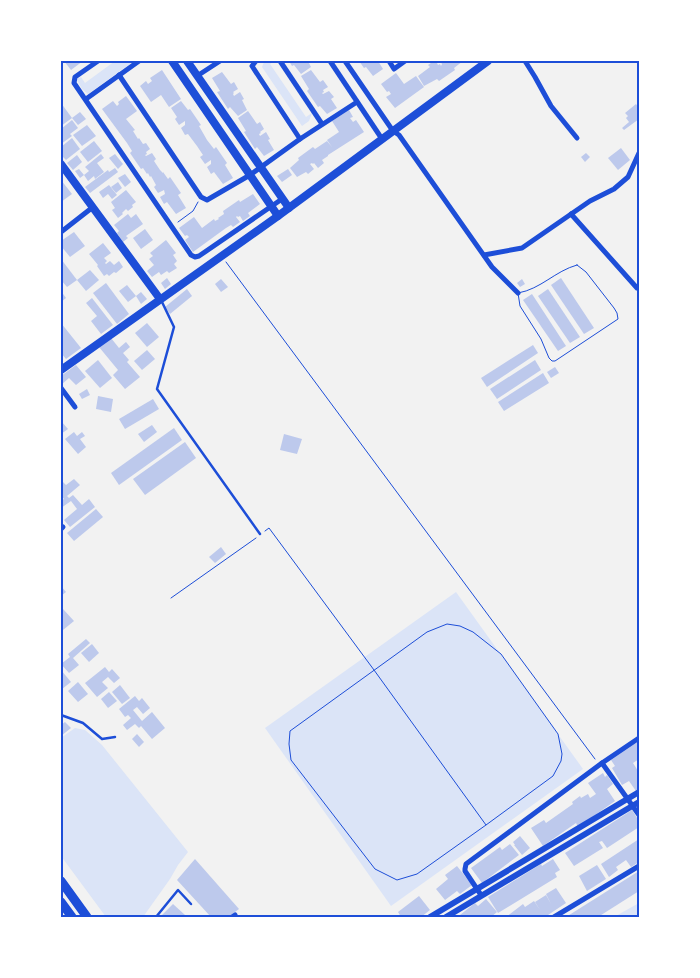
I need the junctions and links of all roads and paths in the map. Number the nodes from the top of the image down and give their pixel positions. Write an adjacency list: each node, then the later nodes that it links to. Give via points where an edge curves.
1 (98, 61): 16 (street, via 74,79)
2 (140, 61): 14 (street)
3 (172, 61): 26 (main road)
4 (187, 61): 15 (main road)
5 (220, 61): 15 (street)
6 (256, 61): 21 (street, via 252,66)
7 (280, 61): 18 (street)
8 (330, 61): 17 (street)
9 (345, 61): 19 (street)
10 (389, 61): 11 (street, via 394,69)
11 (405, 61)
12 (488, 61): 19 (main road)
13 (524, 61): 20 (street, via 550,106)
14 (119, 75): 16 (street); 27 (street)
15 (197, 76): 25 (main road)
16 (86, 99): 34 (street)
17 (357, 102): 18 (street); 22 (street)
18 (322, 124): 21 (street)
19 (393, 131): 22 (main road); 36 (street, via 399,134)
20 (577, 138)
21 (300, 139): 25 (street)
22 (382, 139): 31 (main road)
23 (639, 153): 32 (street, via 628,177)
24 (61, 164): 30 (main road)
25 (260, 168): 26 (street); 28 (main road)
26 (250, 175): 27 (street, via 210,199); 29 (main road)
27 (201, 197): 34 (path, via 193,211)
28 (282, 199): 29 (street); 31 (main road)
29 (271, 206): 33 (main road); 34 (street, via 197,257 190,254)
30 (93, 207): 35 (street); 40 (main road)
31 (288, 208): 33 (main road)
32 (571, 214): 36 (street, via 522,248); 38 (street)
33 (278, 216): 37 (main road)
34 (173, 227)
35 (61, 232)
36 (484, 255): 39 (street)
37 (221, 256): 40 (main road); 50 (path, via 594,758)
38 (638, 290)
39 (518, 293): 39 (path, via 532,290 577,265 614,308 618,319 552,361 520,306)
40 (160, 299): 41 (main road); 44 (lane, via 174,327 156,389)
41 (61, 370)
42 (61, 388): 43 (street)
43 (75, 407)
44 (260, 534): 45 (path); 46 (path, via 269,528)
45 (171, 598)
46 (374, 670): 55 (path); 55 (path, via 426,632 448,624 473,632 501,654 558,734 562,754 552,776); 55 (path, via 290,731 291,760 376,869 397,880 417,874)
47 (61, 715): 48 (lane, via 83,723 102,739)
48 (115, 737)
49 (639, 738): 50 (street)
50 (602, 763): 52 (street); 58 (street, via 468,862 465,871)
51 (639, 792): 52 (street)
52 (628, 798): 53 (street); 58 (street)
53 (636, 804): 54 (street); 59 (street)
54 (639, 815)
55 (486, 826)
56 (639, 866): 67 (street)
57 (61, 881): 64 (main road)
58 (477, 888): 59 (street); 66 (street)
59 (481, 895): 62 (street)
60 (61, 902): 63 (main road)
61 (191, 904): 65 (lane, via 178,890)
62 (448, 916)
63 (72, 917)
64 (88, 917)
65 (156, 917)
66 (430, 917)
67 (554, 917)

